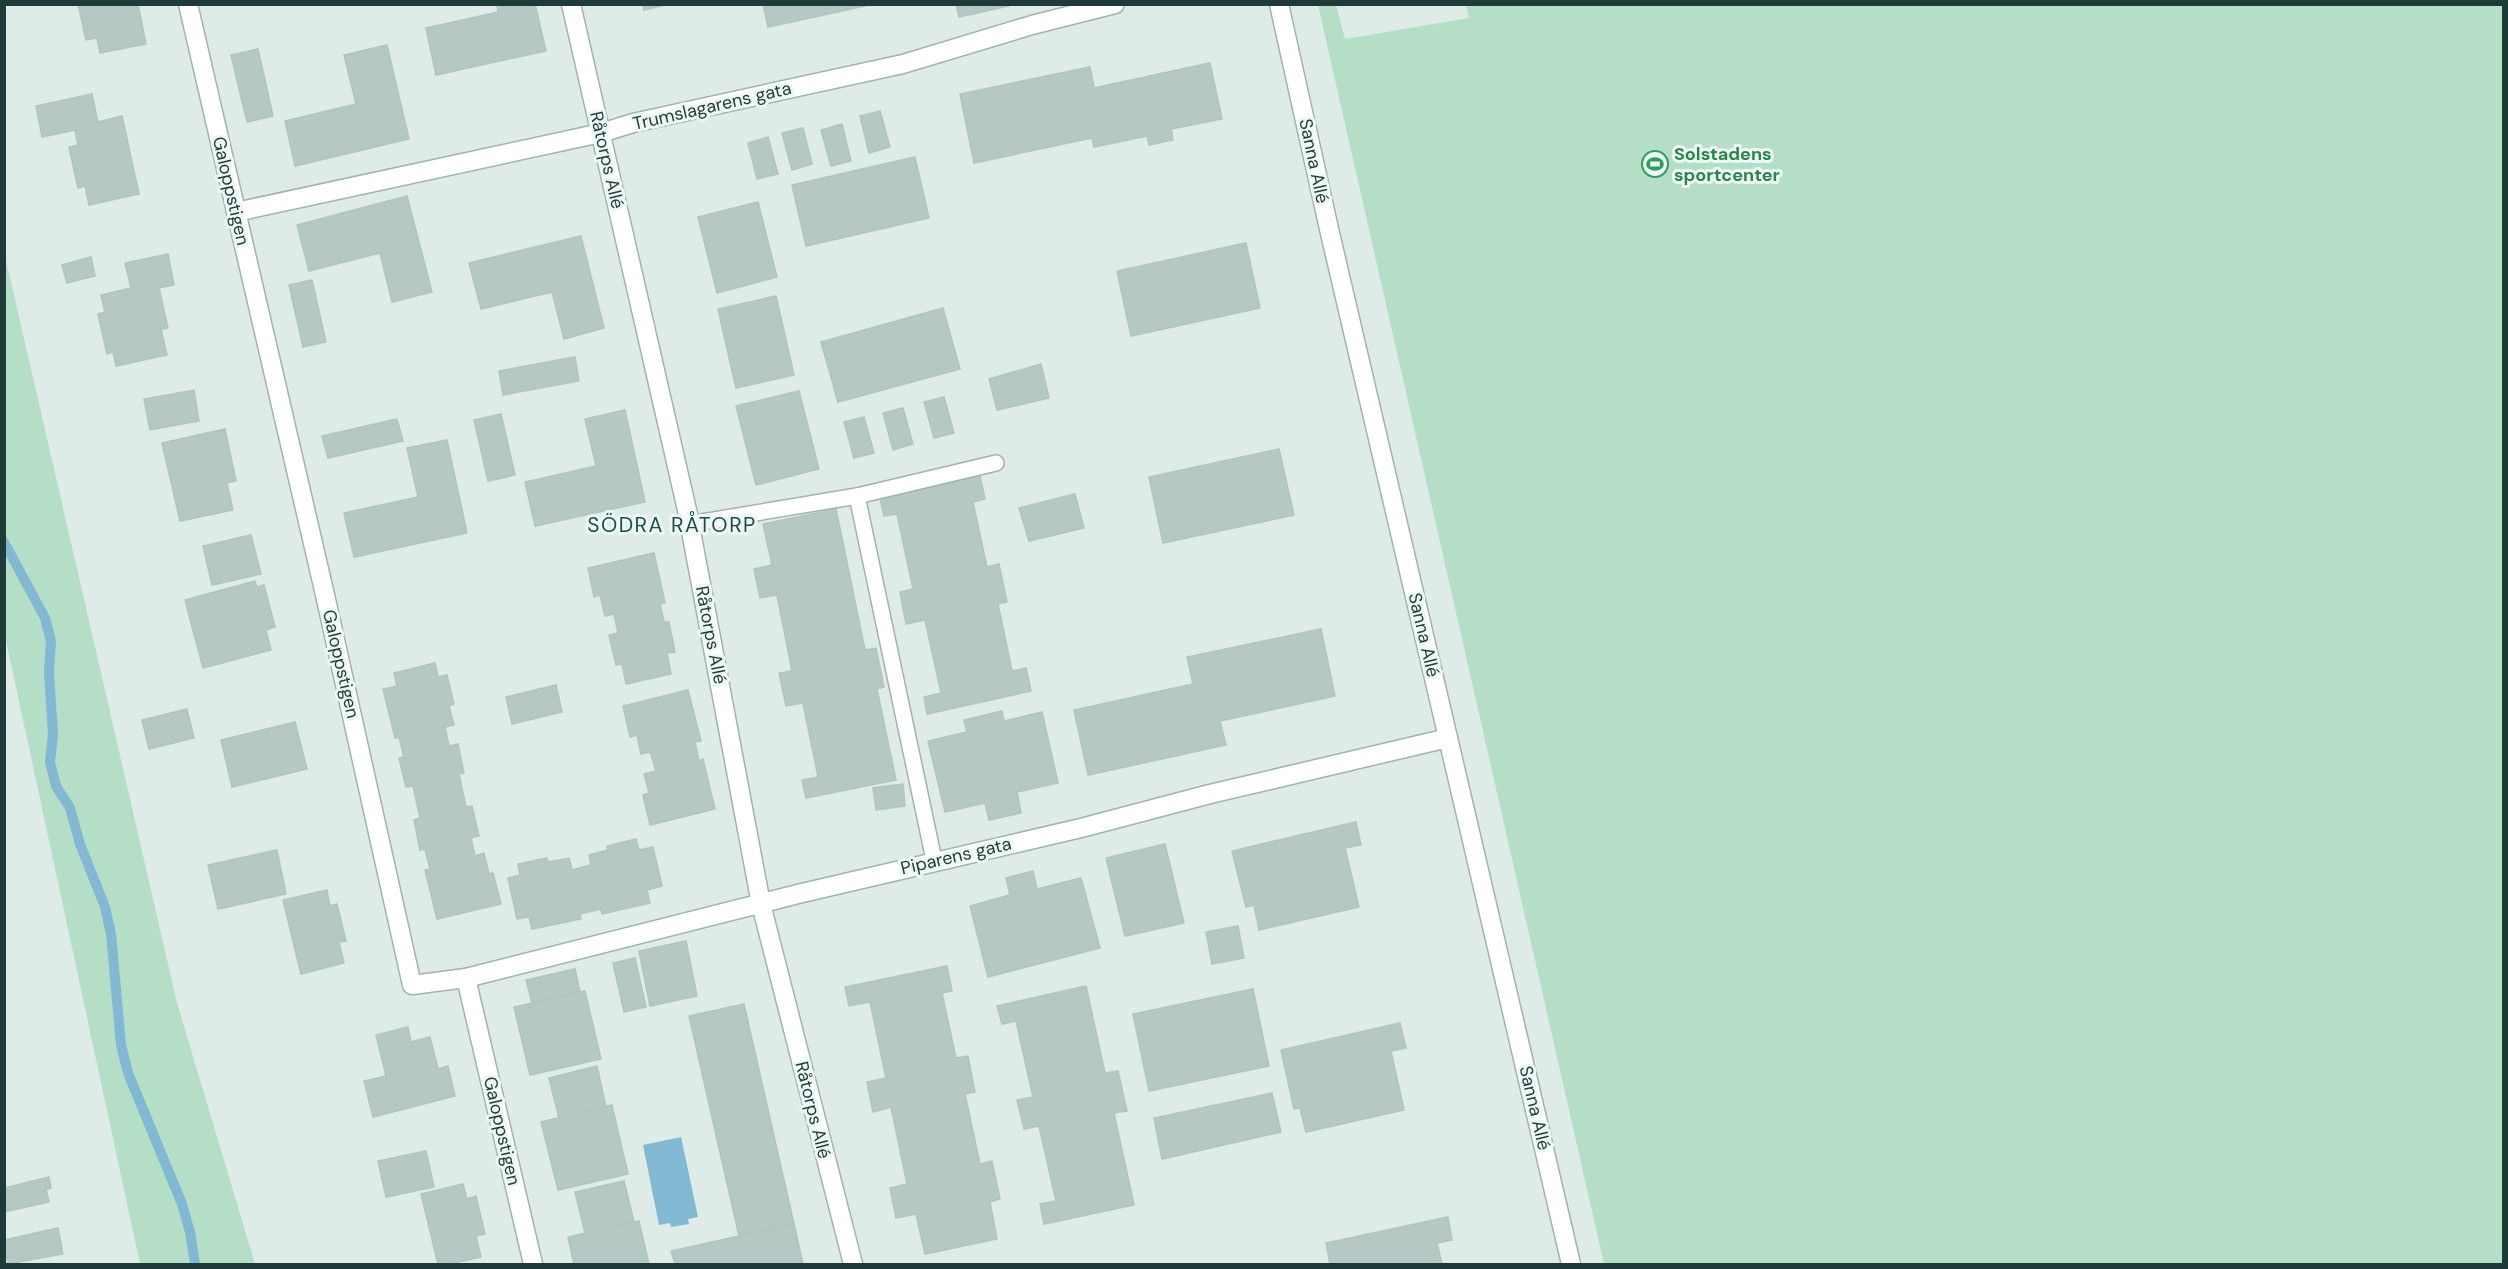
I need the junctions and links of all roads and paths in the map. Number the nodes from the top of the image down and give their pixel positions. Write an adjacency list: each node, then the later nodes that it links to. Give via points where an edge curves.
1 (188, 4): 6 (street, Galoppstigen)
2 (571, 4): 5 (street, Råtorps Allé)
3 (1115, 4): 5 (street, Trumslagarens gata, via 903,64)
4 (1279, 4): 10 (street, Sanna Allé)
5 (601, 133): 6 (street, Trumslagarens gata); 9 (street, Råtorps Allé)
6 (236, 212): 13 (street, Galoppstigen, via 412,985)
7 (996, 462): 8 (lane)
8 (856, 496): 9 (lane); 11 (lane)
9 (690, 524): 12 (street, Råtorps Allé)
10 (1448, 738): 11 (street, Piparens gata); 16 (street, Sanna Allé)
11 (934, 860): 12 (street, Piparens gata)
12 (761, 904): 13 (street, Piparens gata); 15 (street, Råtorps Allé)
13 (466, 978): 14 (street, Galoppstigen)
14 (533, 1264)
15 (853, 1264)
16 (1571, 1264)

